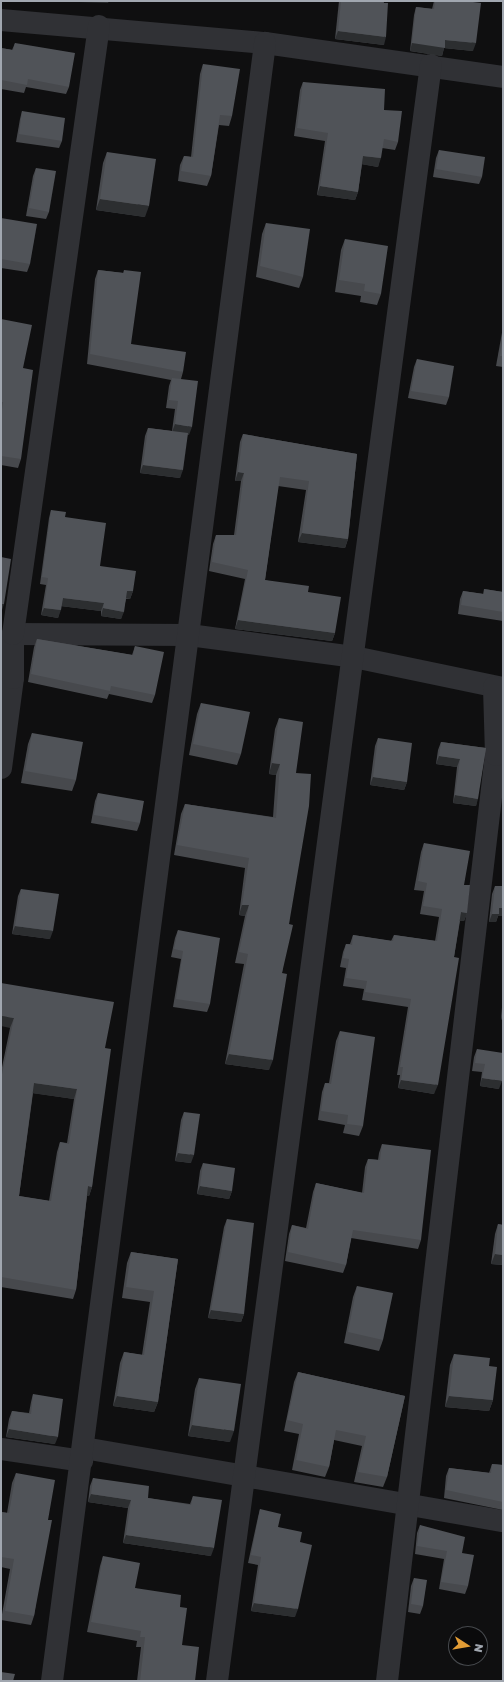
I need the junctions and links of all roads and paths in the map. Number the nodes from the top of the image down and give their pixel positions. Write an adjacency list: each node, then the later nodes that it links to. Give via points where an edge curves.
1 (1, 20): 2 (street)
2 (99, 26): 3 (street); 6 (street)
3 (265, 43): 4 (street, via 399,64); 7 (street)
4 (431, 65): 5 (street); 8 (street)
5 (503, 77)
6 (12, 634): 7 (street); 9 (street)
7 (189, 635): 8 (street); 13 (street)
8 (354, 658): 10 (street); 14 (street)
9 (7, 677): 11 (street)
10 (499, 688): 15 (street, via 496,755)
11 (1, 768)
12 (1, 1449): 13 (street)
13 (83, 1454): 14 (street); 17 (street)
14 (244, 1478): 15 (street); 18 (street)
15 (409, 1507): 16 (street); 19 (street)
16 (503, 1521)
17 (52, 1681)
18 (217, 1681)
19 (387, 1681)

